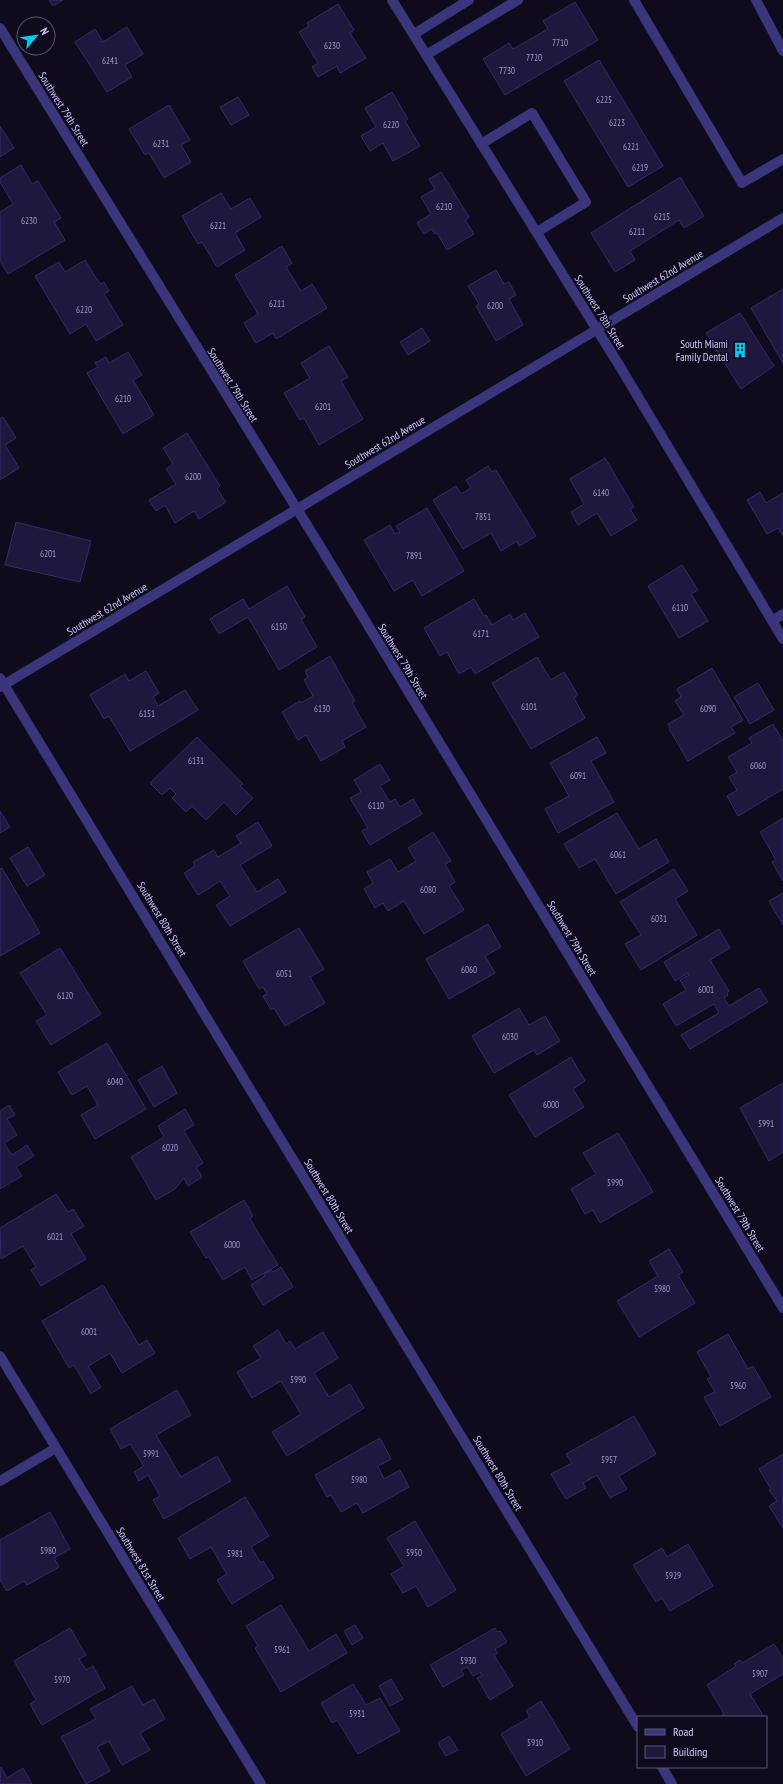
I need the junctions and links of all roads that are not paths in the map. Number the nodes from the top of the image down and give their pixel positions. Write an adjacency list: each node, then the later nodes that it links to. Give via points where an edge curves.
1 (392, 0): 7 (street, Southwest 78th Street)
2 (469, 0): 7 (street)
3 (518, 0): 9 (street)
4 (634, 0): 11 (street, via 742,183)
5 (756, 0): 8 (street)
6 (0, 28): 15 (street, Southwest 79th Street)
7 (414, 34): 9 (street, Southwest 78th Street)
8 (783, 51)
9 (426, 55): 10 (street, Southwest 78th Street)
10 (481, 144): 13 (street, Southwest 78th Street); 13 (street, via 532,113 586,202)
11 (783, 159)
12 (783, 218): 14 (street, Southwest 62nd Avenue)
13 (537, 232): 14 (street, Southwest 78th Street)
14 (597, 330): 15 (street, Southwest 62nd Avenue); 17 (street, Southwest 78th Street)
15 (296, 510): 19 (street, Southwest 62nd Avenue); 20 (street, Southwest 79th Street)
16 (783, 614): 17 (street)
17 (772, 621): 18 (street, Southwest 78th Street)
18 (783, 639)
19 (1, 683): 24 (street, Southwest 80th Street)
20 (783, 1308)
21 (0, 1356): 22 (street, Southwest 81st Street)
22 (56, 1448): 23 (street); 26 (street, Southwest 81st Street)
23 (0, 1482)
24 (637, 1725)
25 (663, 1768): 27 (street)
26 (261, 1784)
27 (672, 1784)

